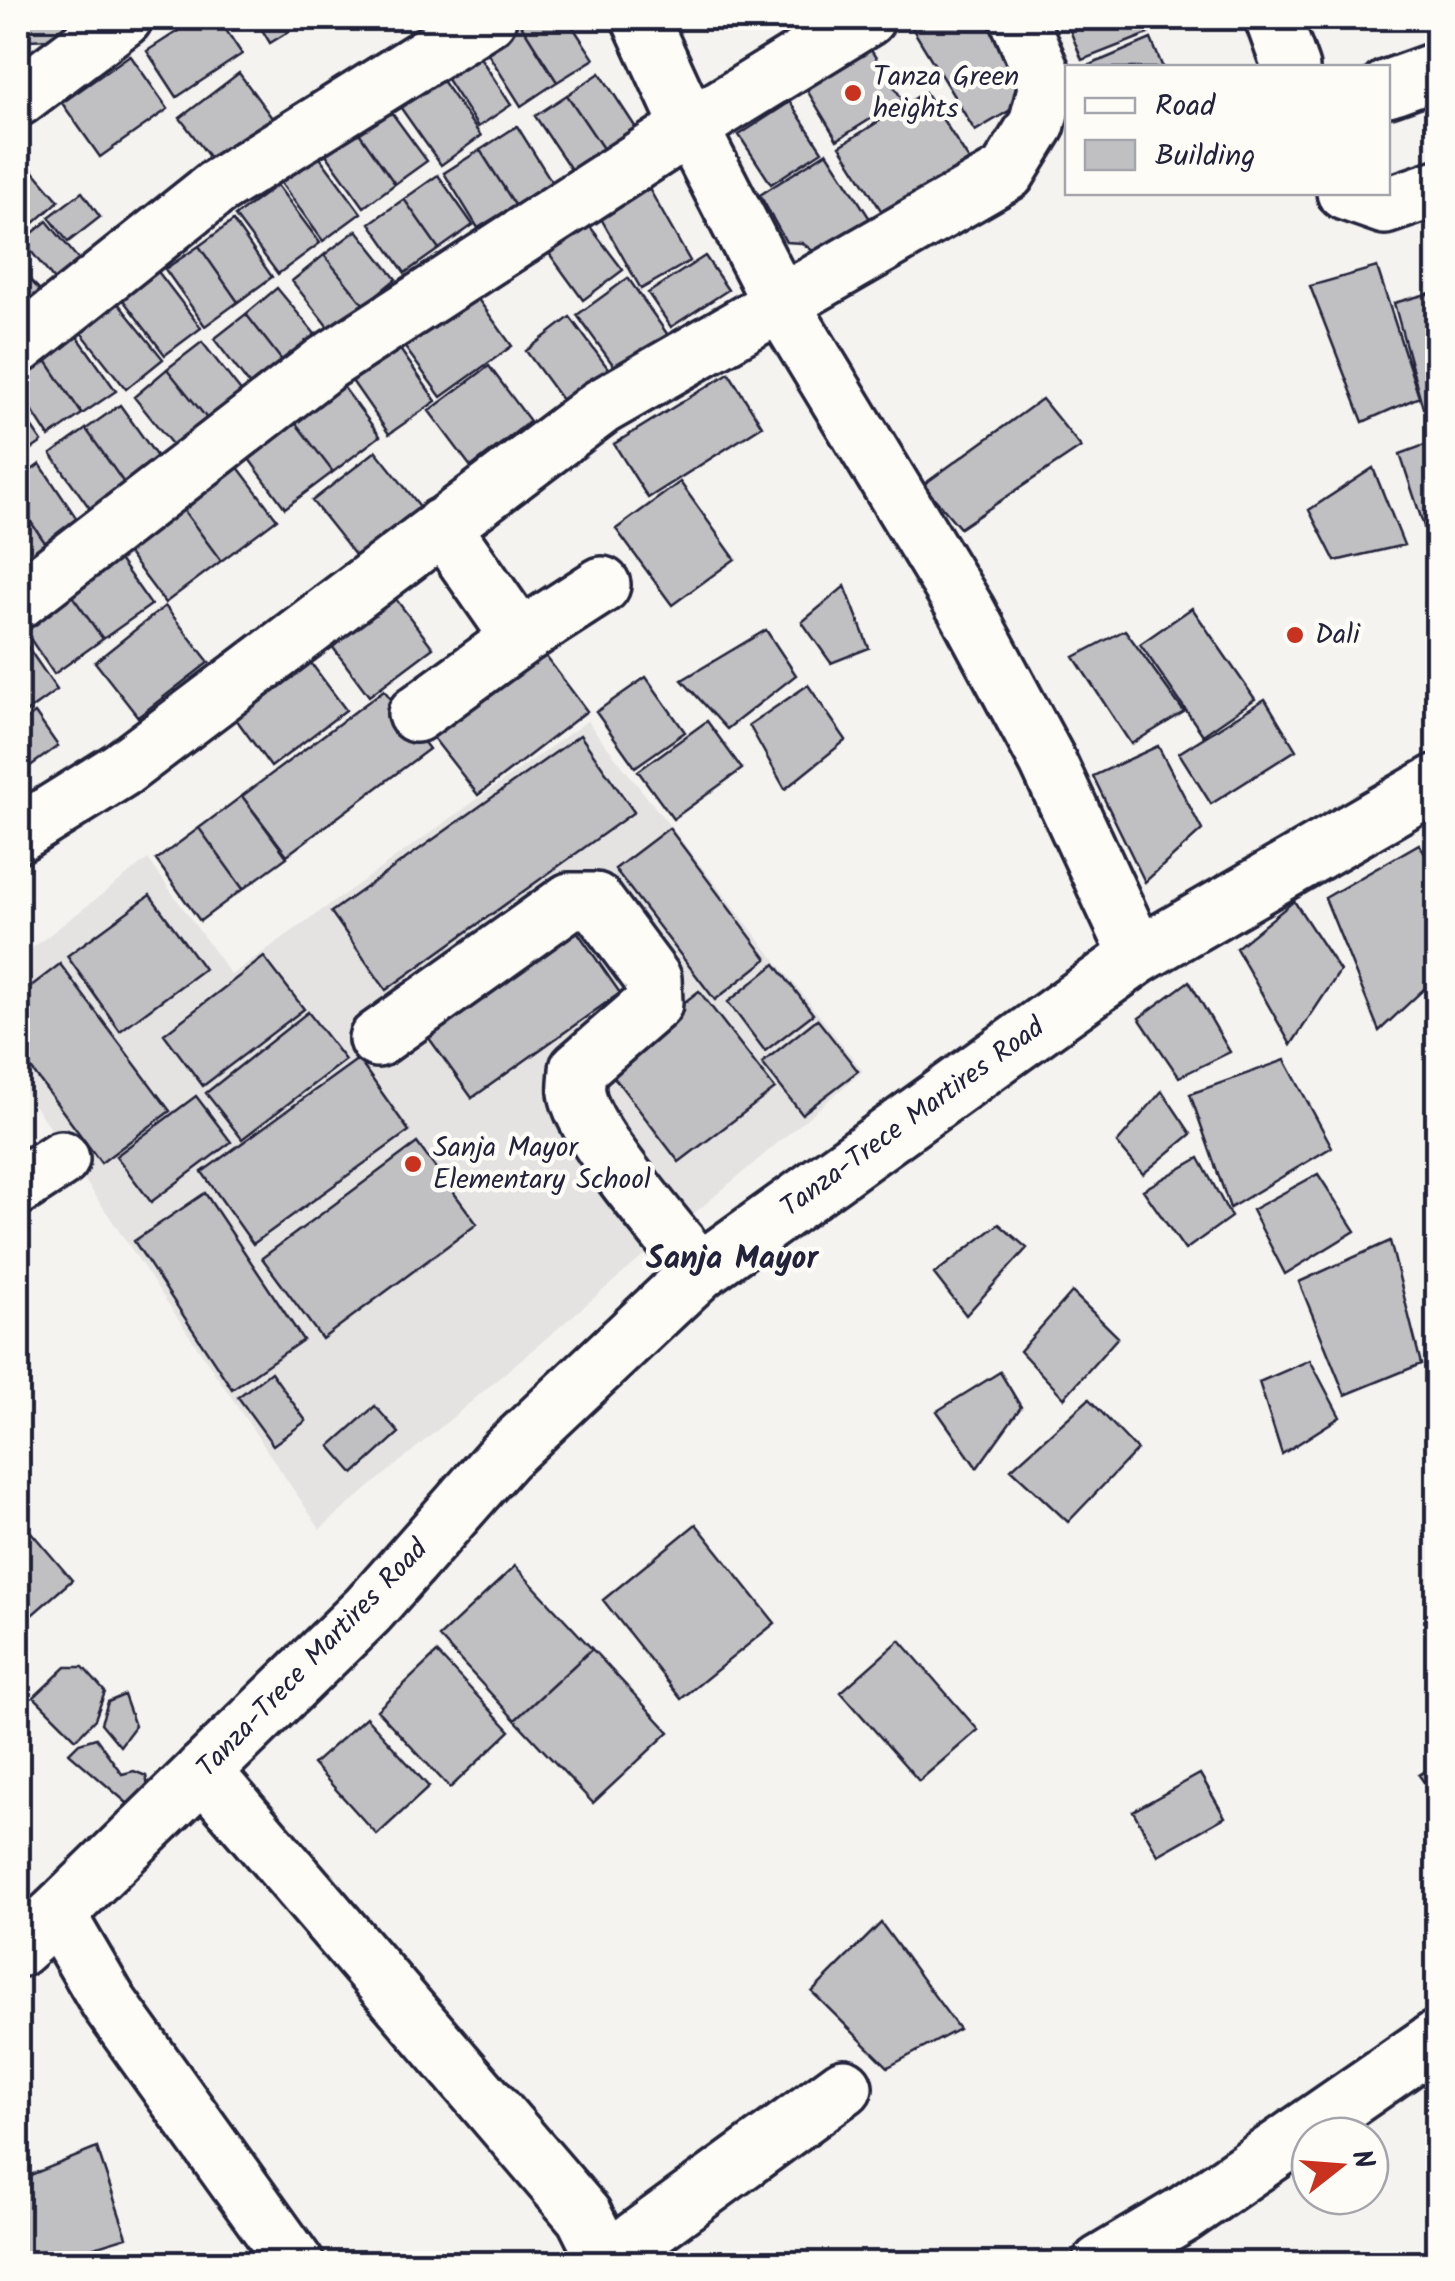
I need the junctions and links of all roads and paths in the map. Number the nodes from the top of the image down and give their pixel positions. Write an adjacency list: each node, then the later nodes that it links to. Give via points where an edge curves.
1 (124, 18): 10 (street)
2 (488, 18): 15 (street, via 216,188)
3 (640, 18): 11 (street)
4 (867, 18): 11 (street)
5 (1018, 18): 14 (street, via 1046,85 1037,124 1007,173)
6 (1273, 18): 7 (street)
7 (1290, 65)
8 (1438, 70): 9 (street)
9 (1390, 87)
10 (18, 98)
11 (690, 127): 14 (street); 18 (street, via 326,363)
12 (1438, 188): 13 (street, via 1385,206)
13 (1354, 195)
14 (781, 304): 16 (street, via 601,406); 23 (street, via 967,611)
15 (18, 346)
16 (442, 526): 19 (street); 22 (street, via 122,769)
17 (602, 586): 19 (street)
18 (18, 601)
19 (520, 638): 20 (street)
20 (416, 714)
21 (1438, 782): 23 (street, Tanza-Trece Martires Road)
22 (18, 834)
23 (1138, 956): 25 (street, Tanza-Trece Martires Road)
24 (377, 1039): 25 (street, via 570,901 595,901 652,979 654,1003 578,1069 576,1094 628,1180)
25 (700, 1271): 26 (street, Tanza-Trece Martires Road, via 504,1456 368,1610)
26 (203, 1772): 27 (street, Tanza-Trece Martires Road); 30 (street, via 584,2216)
27 (37, 1931): 31 (street, via 109,2003)
28 (1438, 2038): 32 (street, via 1184,2214)
29 (844, 2088): 30 (street)
30 (607, 2262)
31 (296, 2264)
32 (1100, 2264)

